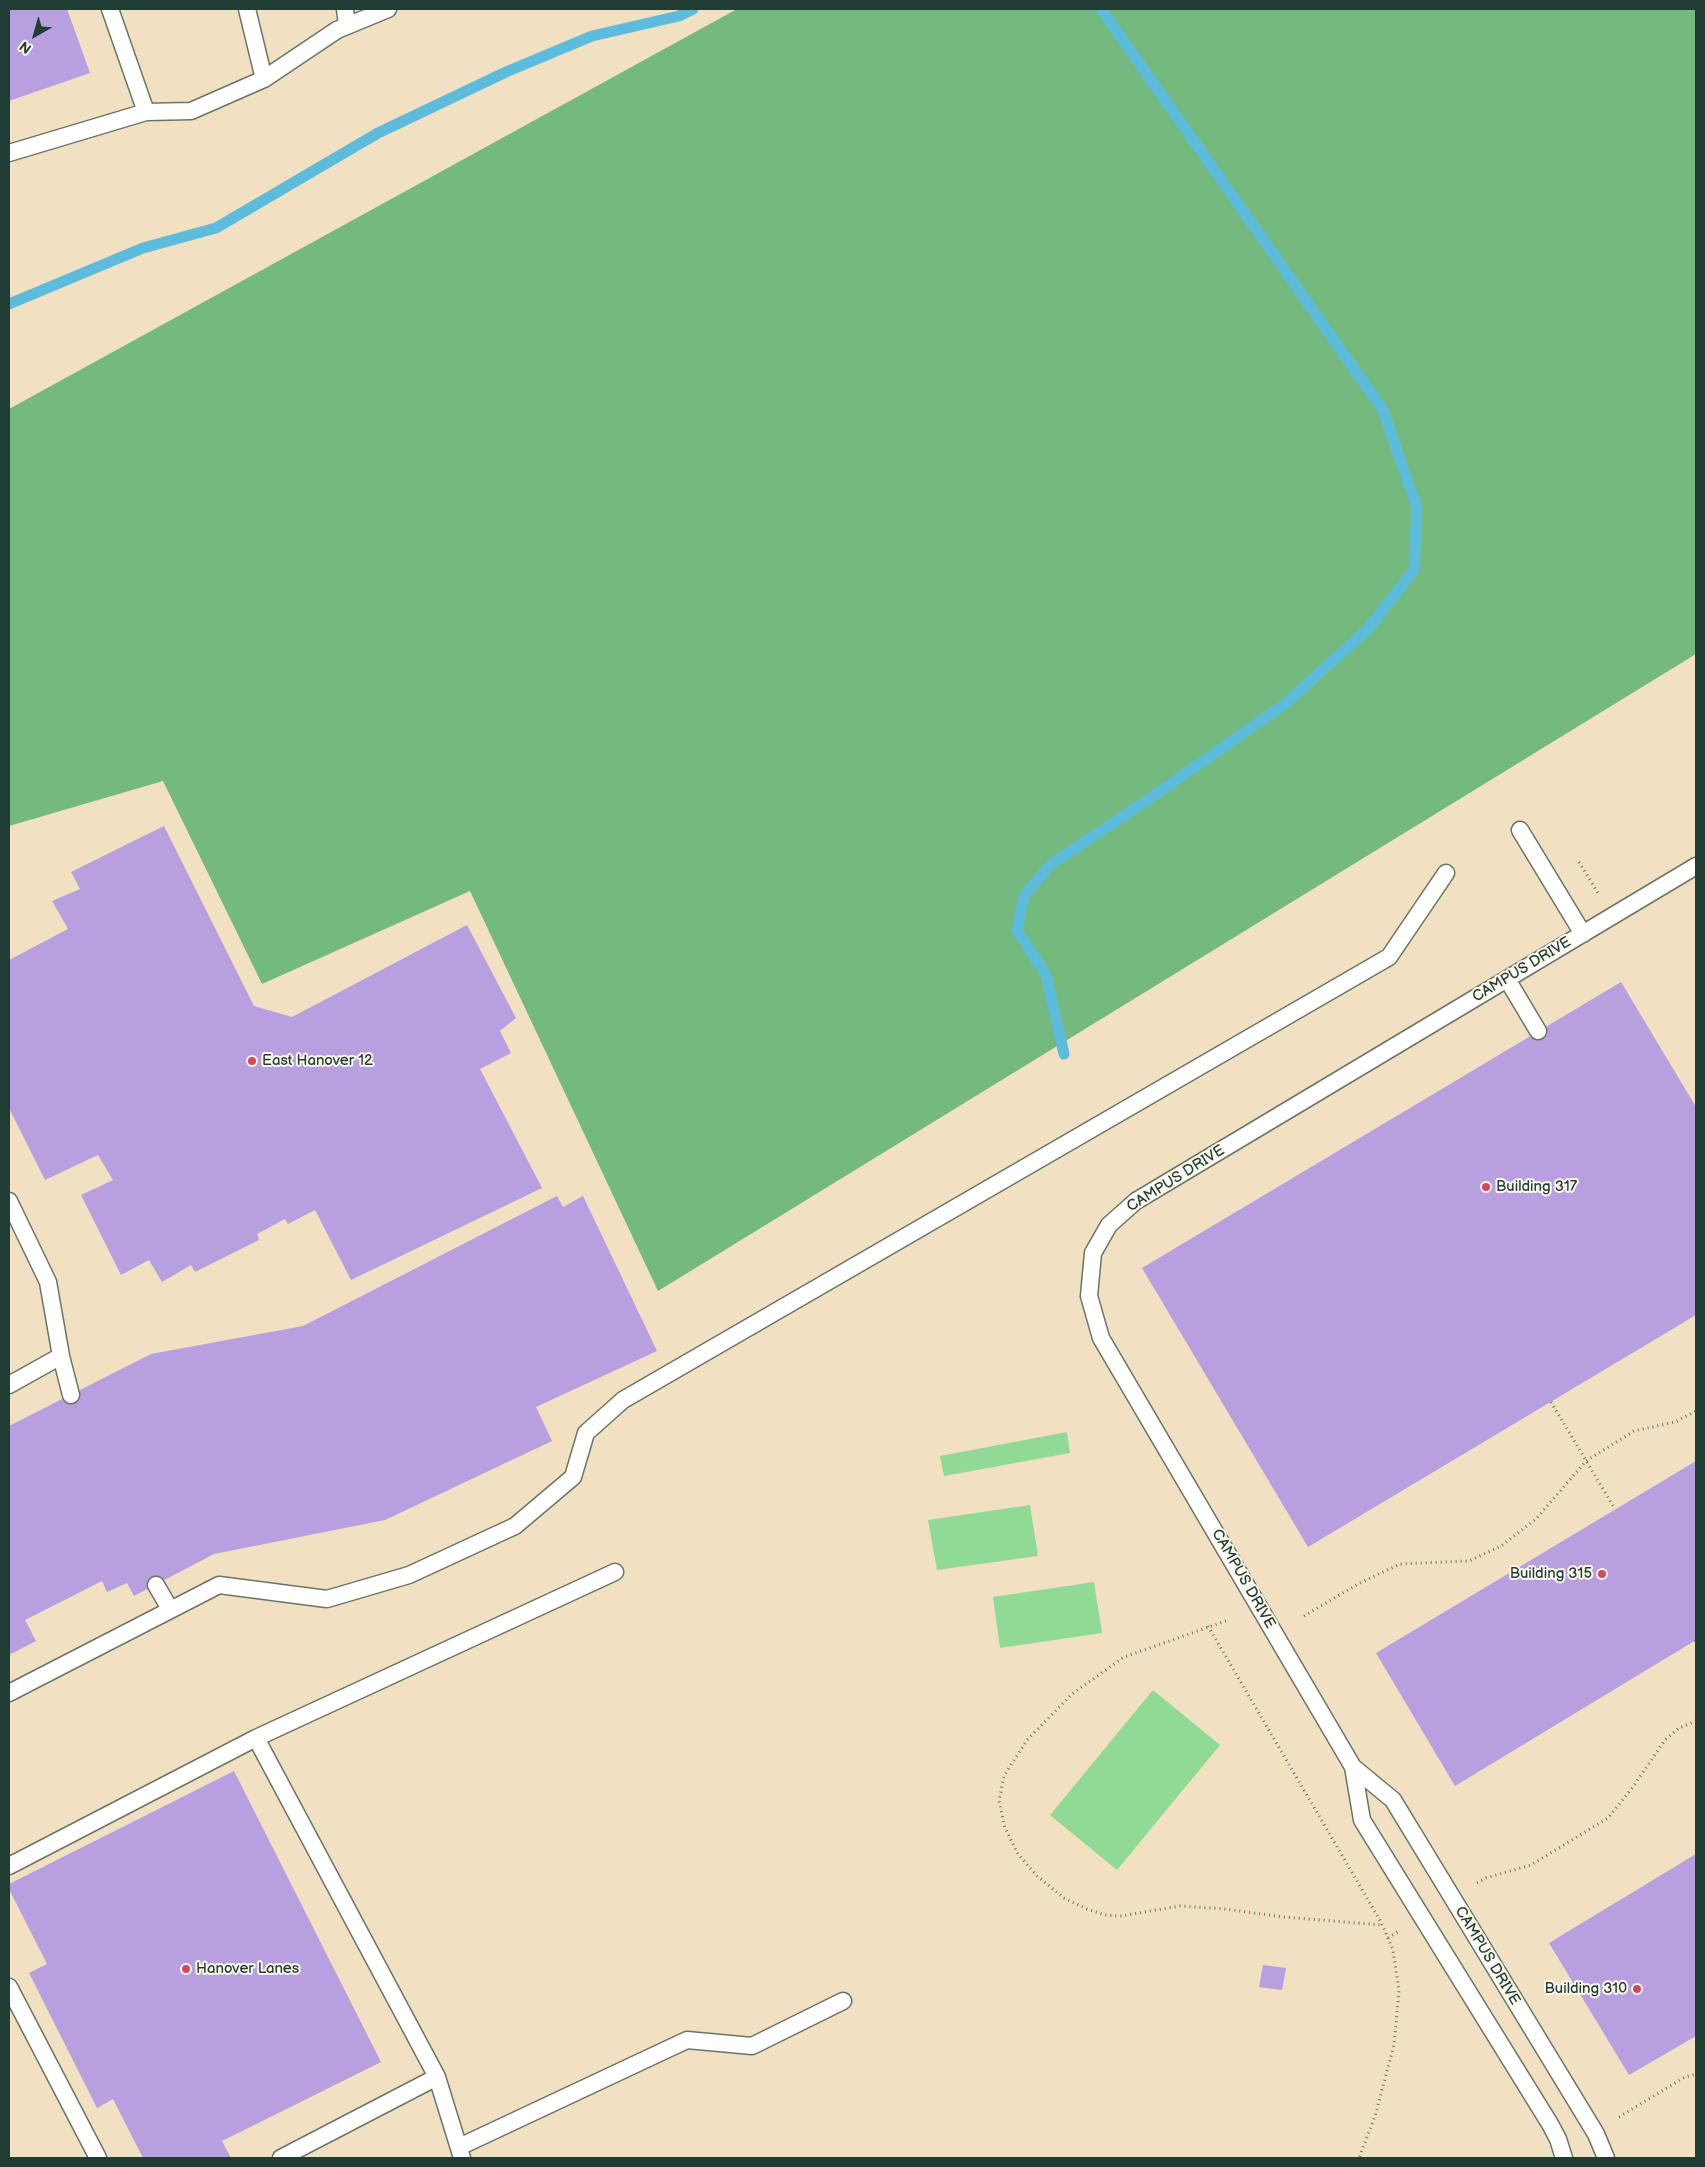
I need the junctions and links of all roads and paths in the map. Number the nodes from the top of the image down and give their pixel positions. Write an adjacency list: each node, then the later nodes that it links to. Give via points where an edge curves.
1 (110, 9): 7 (lane)
2 (246, 9): 6 (lane)
3 (345, 9): 5 (lane)
4 (388, 9): 5 (lane)
5 (347, 26): 6 (lane)
6 (264, 79): 7 (lane, via 191,111)
7 (146, 112): 8 (lane)
8 (9, 153)
9 (1520, 830): 14 (lane)
10 (1579, 862): 13 (path)
11 (1696, 866): 14 (lane, CAMPUS DRIVE)
12 (1446, 873): 27 (lane, via 1389,957 623,1400 586,1433 573,1477 515,1526 409,1575 327,1599 219,1585)
13 (1599, 896)
14 (1582, 934): 15 (lane, CAMPUS DRIVE)
15 (1507, 979): 16 (lane); 34 (lane, CAMPUS DRIVE, via 1136,1201 1109,1224 1093,1253 1089,1296 1102,1338)
16 (1538, 1031)
17 (9, 1201): 18 (lane, via 48,1282)
18 (62, 1356): 19 (lane); 20 (lane)
19 (9, 1385)
20 (71, 1395)
21 (1550, 1402): 23 (path)
22 (1696, 1411): 23 (path, via 1675,1422 1634,1431)
23 (1586, 1461): 24 (path); 28 (path, via 1536,1519 1501,1546 1469,1561 1400,1564)
24 (1615, 1509)
25 (616, 1572): 33 (lane)
26 (156, 1585): 27 (lane)
27 (170, 1609): 31 (lane)
28 (1304, 1616)
29 (1226, 1621): 30 (path)
30 (1208, 1626): 37 (path); 37 (path, via 1124,1657 1072,1694 1027,1740 1004,1776 999,1801 1005,1828 1018,1854 1037,1876 1064,1898 1105,1915 1120,1916 1180,1906)
31 (9, 1693)
32 (1696, 1721): 36 (path, via 1679,1728 1665,1740 1608,1818 1532,1865 1486,1878)
33 (256, 1738): 35 (lane); 41 (lane)
34 (1353, 1767): 47 (lane, CAMPUS DRIVE, via 1362,1820 1550,2124); 48 (lane, CAMPUS DRIVE, via 1393,1800 1596,2134)
35 (9, 1866)
36 (1472, 1886)
37 (1382, 1925): 46 (path, via 1393,1950 1399,1991 1394,2045)
38 (9, 1987): 44 (lane)
39 (843, 2001): 43 (lane, via 752,2046 687,2040)
40 (1696, 2074): 42 (path)
41 (437, 2077): 43 (lane); 45 (lane)
42 (1617, 2118)
43 (460, 2153)
44 (98, 2158)
45 (281, 2158)
46 (1359, 2158)
47 (1564, 2158)
48 (1606, 2158)

